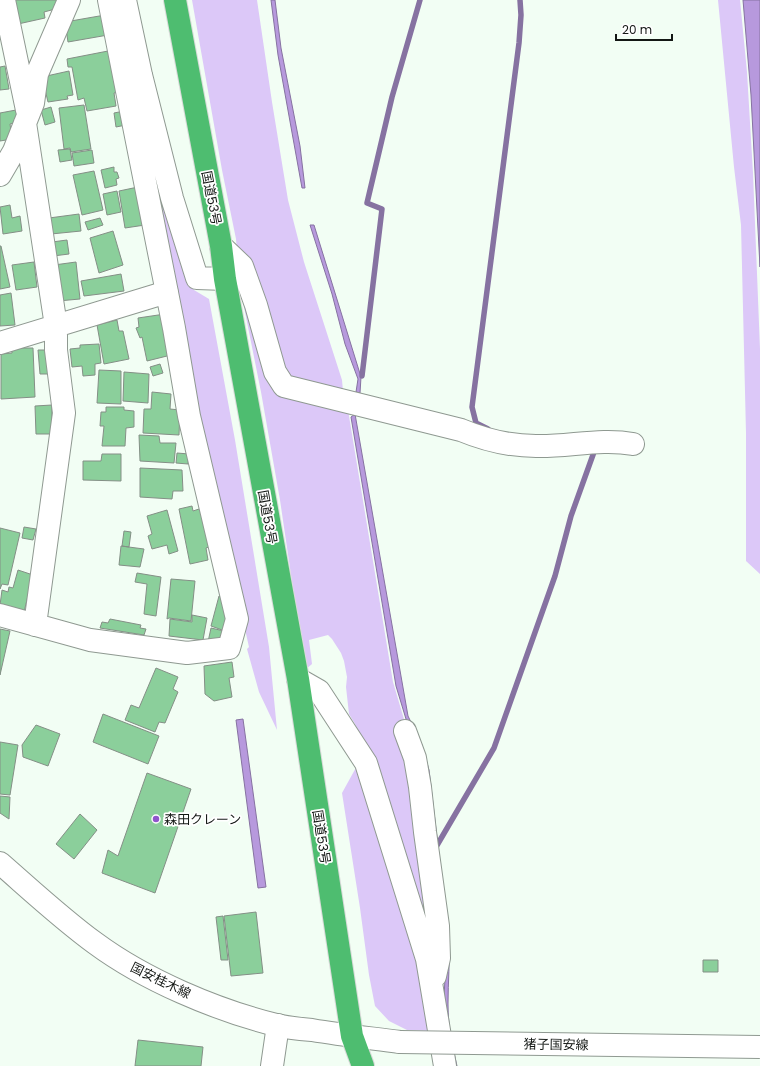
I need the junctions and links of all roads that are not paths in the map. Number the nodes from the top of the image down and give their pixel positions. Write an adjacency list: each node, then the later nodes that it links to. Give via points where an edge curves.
1 (4, 0): 6 (street)
2 (69, 0): 6 (street, via 37,74 33,103)
3 (109, 0): 10 (street)
4 (125, 0): 9 (street, via 172,198 197,278)
5 (175, 0): 8 (highway, 国道53号)
6 (26, 119): 7 (street, via 14,151); 11 (street)
7 (0, 175)
8 (221, 246): 9 (highway, 国道53号); 13 (street, via 242,266 275,372 284,386 514,445 620,441)
9 (225, 279): 16 (highway, 国道53号)
10 (167, 292): 11 (street); 15 (street, via 189,416 237,619 229,648 187,653 90,640)
11 (56, 326): 12 (street); 15 (street, via 56,350 64,413)
12 (0, 343)
13 (634, 444)
14 (0, 615): 15 (street)
15 (35, 625)
16 (298, 679): 19 (street, via 319,691 366,763 427,959); 21 (highway, 国道53号)
17 (405, 731): 19 (street, via 415,758 420,787 438,926 440,958)
18 (0, 863): 20 (street, 国安桂木線, via 60,916 96,944 138,971 230,1012)
19 (432, 990): 26 (street)
20 (278, 1025): 21 (street, 国安桂木線); 23 (street)
21 (352, 1036): 22 (street, 猪子国安線, bridge, via 400,1042); 24 (highway, 国道53号); 25 (highway, 国道53号)
22 (760, 1047)
23 (272, 1066)
24 (348, 1066)
25 (363, 1066)
26 (445, 1066)

